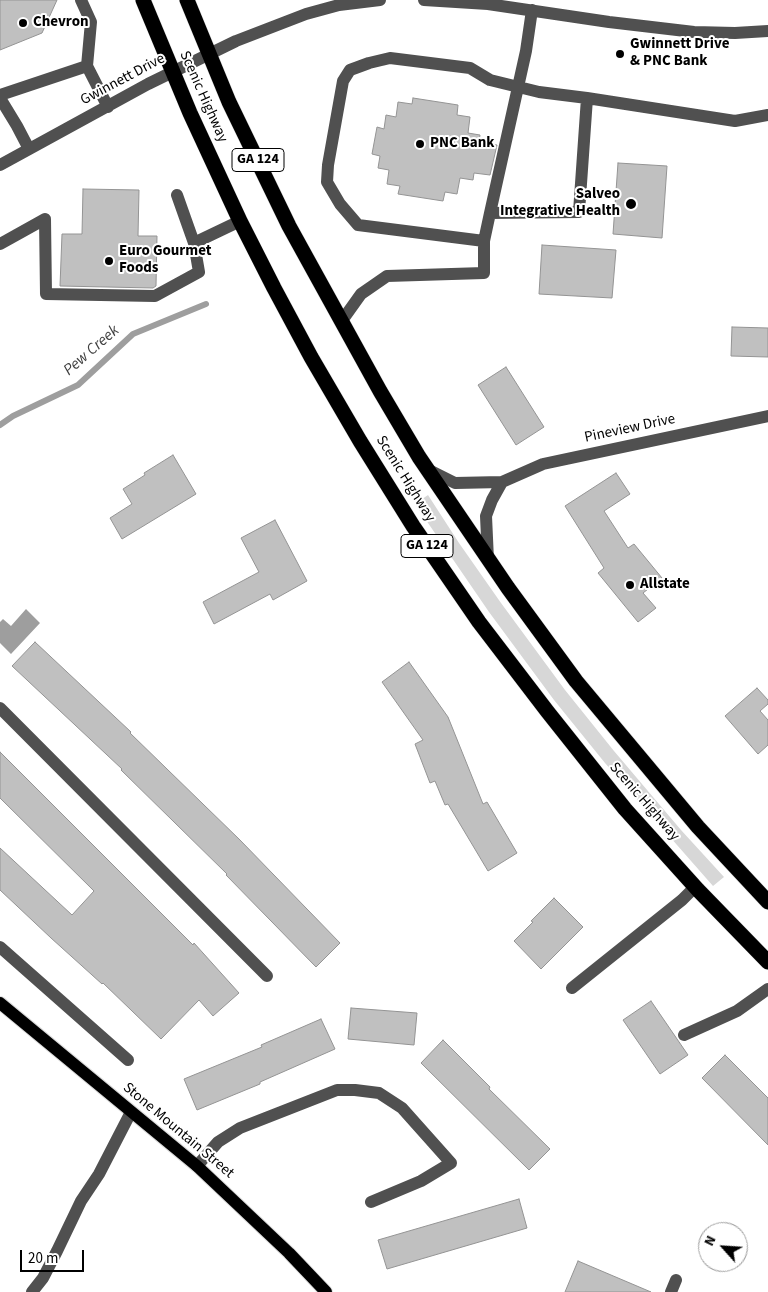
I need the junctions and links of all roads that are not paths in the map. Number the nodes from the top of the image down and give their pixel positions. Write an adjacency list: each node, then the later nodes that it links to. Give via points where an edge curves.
1 (81, 0): 9 (street, via 91,22)
2 (143, 0): 10 (highway, Scenic Highway / GA 124)
3 (187, 0): 8 (highway, Scenic Highway / GA 124)
4 (380, 0): 8 (street, Gwinnett Drive, via 339,5 306,14)
5 (424, 0): 6 (street)
6 (532, 10): 7 (street, via 694,32); 11 (street)
7 (768, 32)
8 (209, 54): 10 (street, Gwinnett Drive); 24 (highway, Scenic Highway / GA 124, via 289,226)
9 (87, 66): 12 (street); 14 (street)
10 (173, 71): 14 (street, Gwinnett Drive); 20 (highway, Scenic Highway / GA 124)
11 (517, 87): 13 (street); 19 (street); 21 (street, via 490,80 470,68 390,58 350,70 343,81 327,182 358,225)
12 (0, 96): 16 (street)
13 (587, 98): 15 (street, via 735,121); 19 (street, via 579,212)
14 (108, 107): 16 (street, Gwinnett Drive)
15 (768, 115)
16 (30, 149): 17 (street, Gwinnett Drive)
17 (0, 165)
18 (177, 195): 22 (street)
19 (490, 213): 21 (street)
20 (240, 221): 22 (street); 30 (highway, Scenic Highway / GA 124, via 311,357 413,526 479,622 547,712 625,809)
21 (484, 241): 24 (street, via 484,273 387,276 361,294)
22 (194, 243): 23 (street, via 199,272 155,296 46,294 45,219)
23 (0, 244)
24 (341, 322): 26 (highway, Scenic Highway / GA 124)
25 (768, 416): 27 (street, Pineview Drive, via 543,464)
26 (427, 469): 27 (street, via 455,483); 28 (highway, Scenic Highway / GA 124)
27 (502, 482): 28 (street, via 486,516)
28 (488, 560): 31 (highway, Scenic Highway / GA 124, via 576,681 698,827)
29 (0, 708): 34 (street)
30 (695, 887): 33 (highway, Scenic Highway / GA 124); 35 (street)
31 (768, 902)
32 (0, 947): 39 (street)
33 (768, 962)
34 (267, 976)
35 (572, 988)
36 (768, 989): 38 (street, via 737,1011)
37 (0, 1003): 40 (main road, Stone Mountain Street)
38 (684, 1035)
39 (128, 1060)
40 (131, 1112): 41 (main road, Stone Mountain Street); 43 (street, via 43,1278)
41 (197, 1166): 42 (street, via 218,1142 240,1128 337,1090 379,1093 402,1108 451,1163 421,1181); 44 (main road, Stone Mountain Street, via 289,1252)
42 (372, 1202)
43 (32, 1292)
44 (326, 1292)

